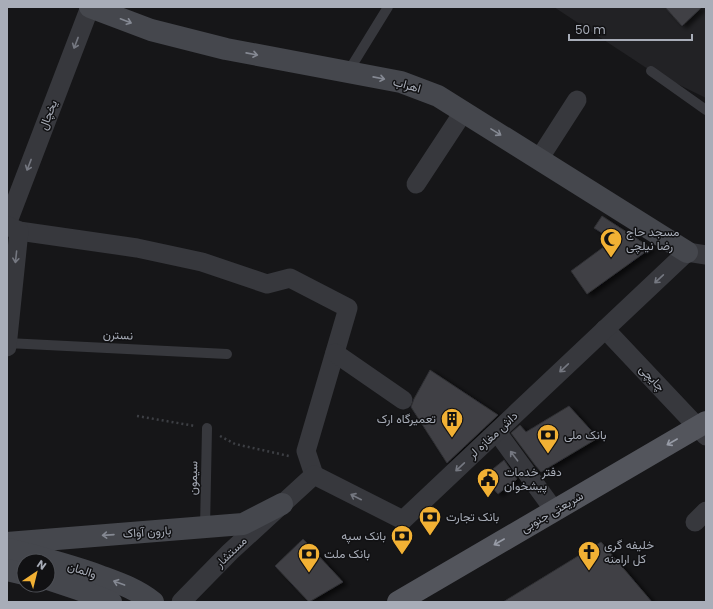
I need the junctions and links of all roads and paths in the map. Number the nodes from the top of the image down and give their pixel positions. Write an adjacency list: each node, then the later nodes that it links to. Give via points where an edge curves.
1 (90, 7): 4 (street, اهراب, one-way to 4, via 151,30 226,49); 10 (street, یخچال, one-way to 10)
2 (388, 7): 4 (lane)
3 (651, 71): 6 (lane)
4 (348, 72): 7 (street, اهراب, one-way to 7, via 401,82 438,96)
5 (577, 100): 8 (street)
6 (706, 110)
7 (464, 111): 8 (street, اهراب, one-way to 8); 9 (street)
8 (539, 159): 11 (street, اهراب)
9 (416, 184)
10 (11, 227): 12 (street, یخچال, one-way to 12); 16 (street, via 195,260 267,284 290,278 348,308)
11 (697, 253): 13 (street, داش مغازه لر, one-way to 13)
12 (10, 276): 14 (street, یخچال)
13 (605, 329): 21 (street, چایچی); 22 (street, داش مغازه لر, one-way to 22)
14 (7, 343): 15 (street, یخچال); 17 (lane, نسترن)
15 (7, 347)
16 (335, 353): 18 (street); 24 (street, via 306,451)
17 (227, 354)
18 (403, 400)
19 (137, 416): 20 (path)
20 (207, 428): 23 (path, via 234,444); 27 (lane, سیمون)
21 (703, 428): 26 (main road, شریعتی جنوبی, one-way to 26)
22 (497, 432): 24 (street, داش مغازه لر, one-way to 24, via 403,520); 26 (street, one-way to 22)
23 (290, 456)
24 (314, 475): 25 (street)
25 (282, 504): 27 (street, بارون آواک, via 244,524); 33 (street, مستشار)
26 (554, 510): 34 (main road, شریعتی جنوبی, one-way to 34)
27 (205, 528): 28 (street, بارون آواک, one-way to 28)
28 (7, 543)
29 (7, 549): 32 (street, والمان, one-way to 29, via 125,585 87,571)
30 (56, 581): 31 (street, والمان)
31 (111, 602)
32 (152, 602)
33 (181, 602)
34 (398, 602)

